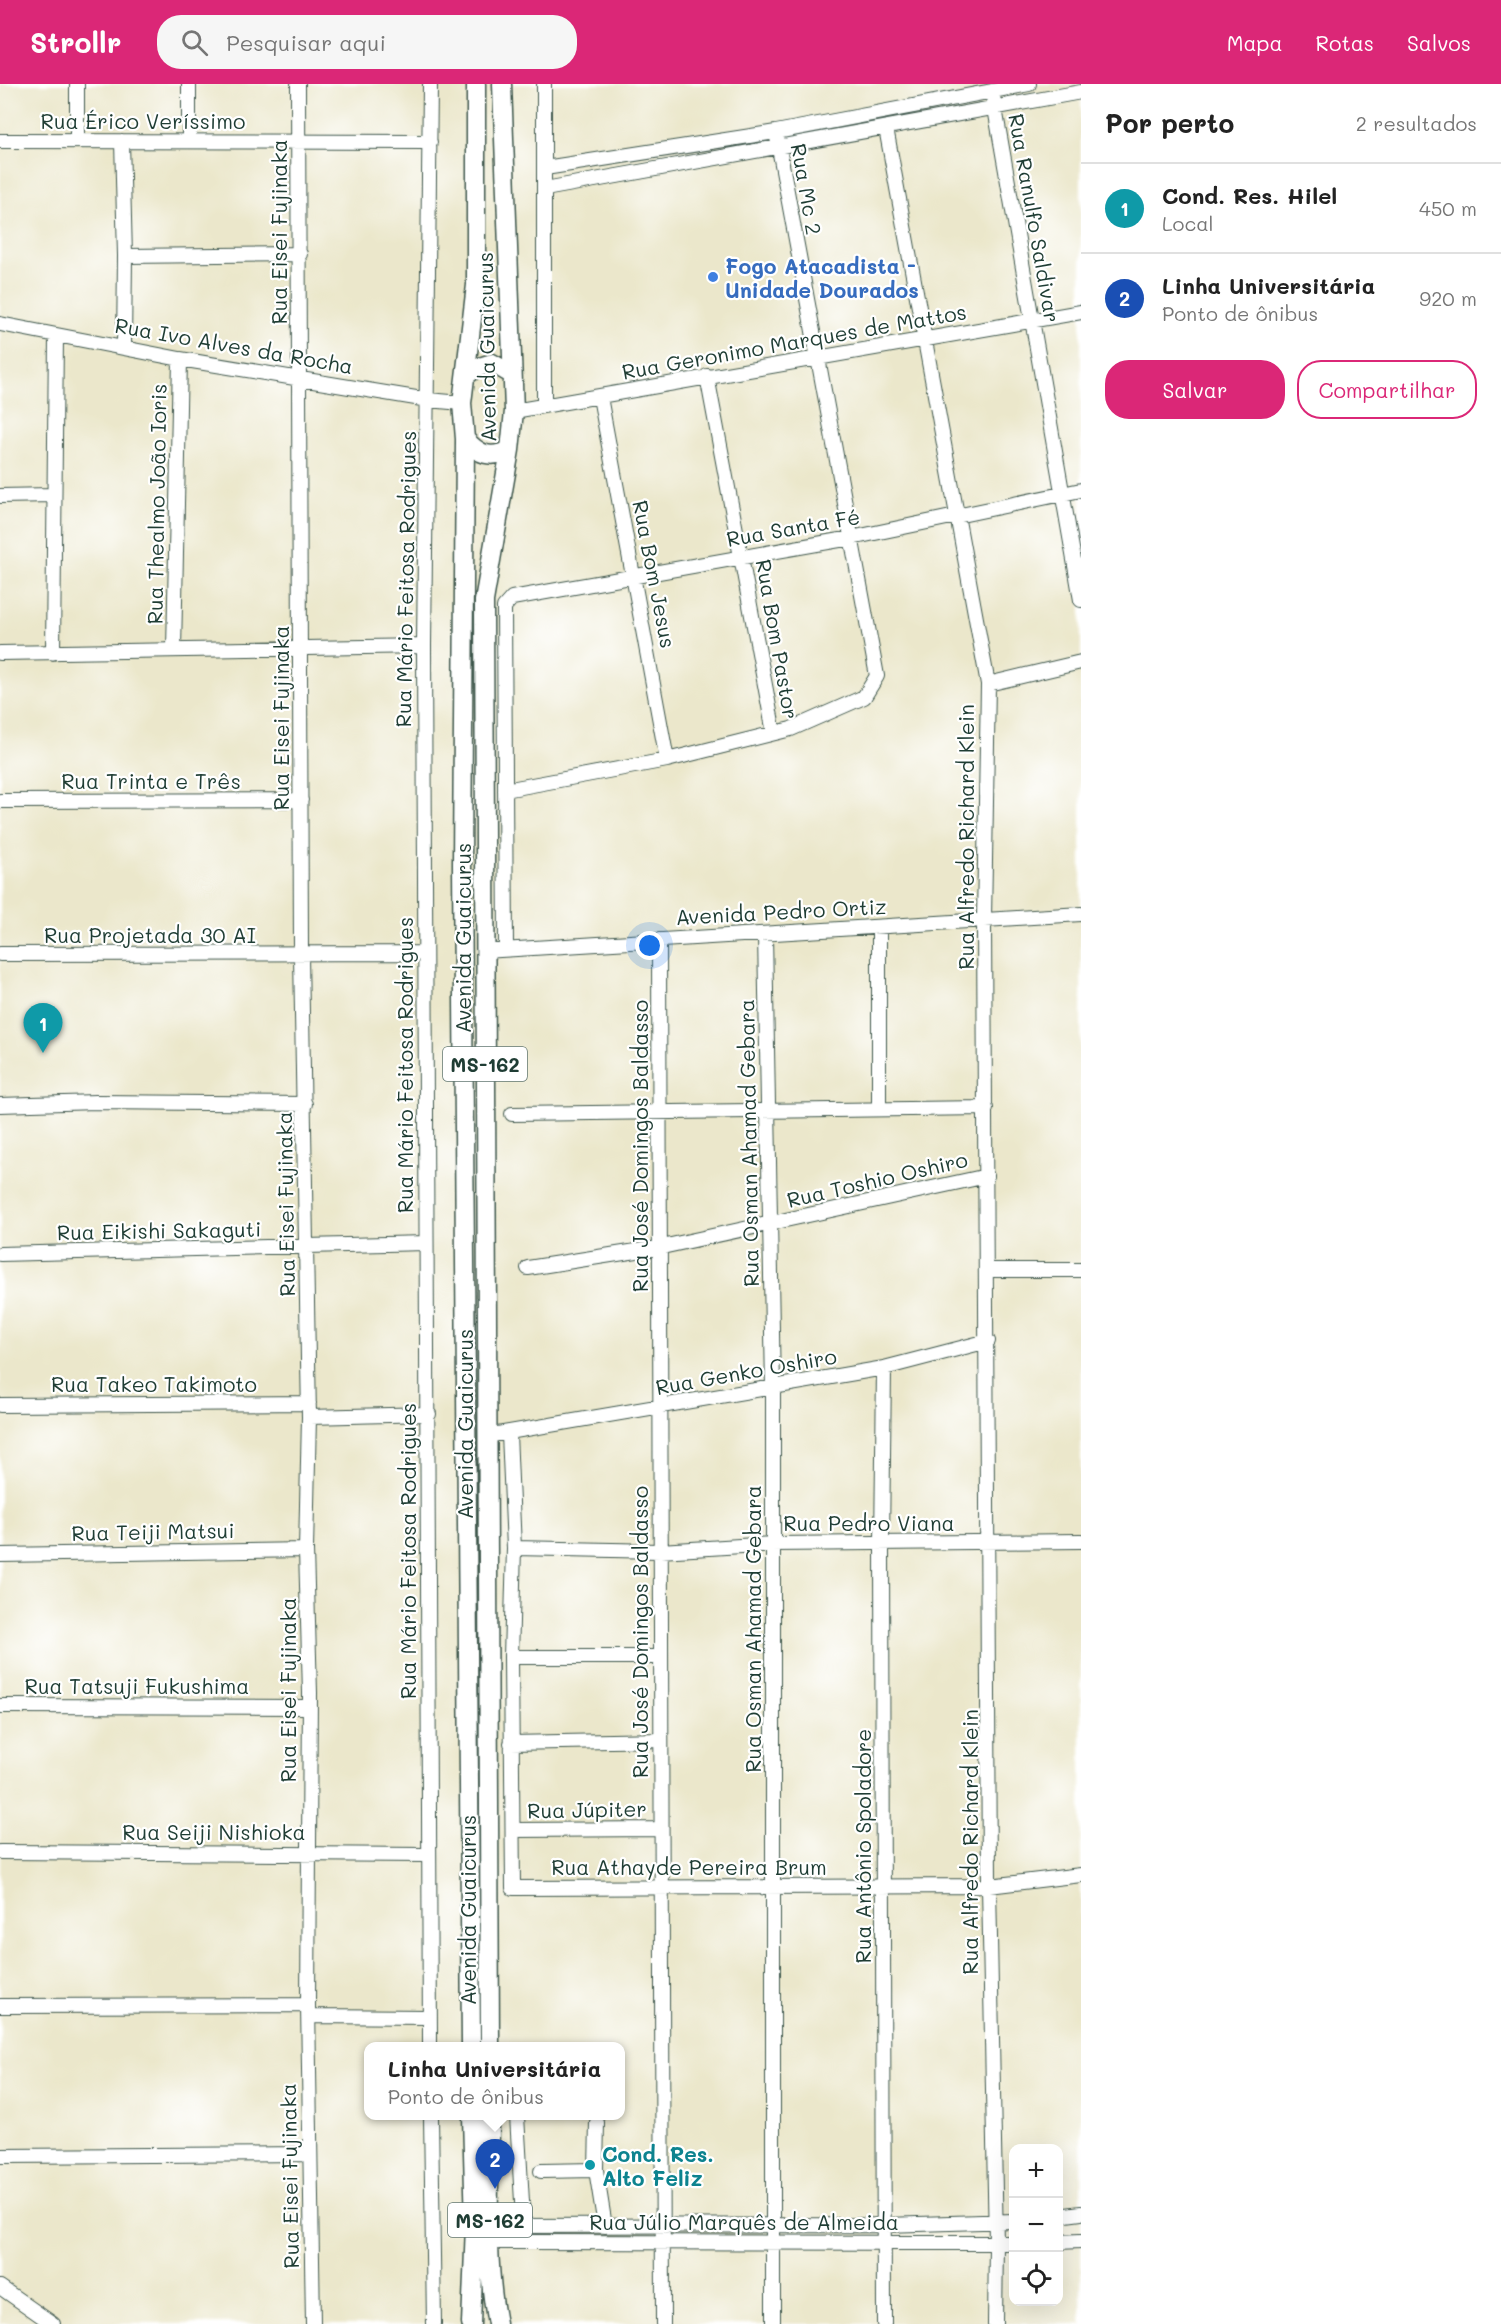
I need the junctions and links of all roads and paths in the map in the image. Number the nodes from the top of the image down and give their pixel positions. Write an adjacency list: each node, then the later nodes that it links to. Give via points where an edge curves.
1 (77, 84): 15 (street)
2 (189, 84): 17 (street)
3 (298, 84): 18 (street, Rua Eisei Fujinaka)
4 (430, 84): 19 (street, Rua Mário Feitosa Rodrigues)
5 (477, 84): 34 (main road, Avenida Guaicurus / MS-162, via 476,285)
6 (502, 84): 33 (main road, Avenida Guaicurus / MS-162)
7 (544, 84): 21 (street)
8 (1029, 84): 9 (street)
9 (992, 91): 11 (street, Rua Ranulfo Saldivar); 13 (street)
10 (1081, 92): 11 (street)
11 (994, 106): 12 (street); 26 (street, Rua Ranulfo Saldivar)
12 (886, 128): 20 (street); 29 (street, Rua Alfredo Richard Klein)
13 (776, 132): 20 (street, Rua Mc 2); 21 (street)
14 (0, 141): 15 (street, Rua Érico Veríssimo)
15 (77, 141): 16 (street, Rua Érico Veríssimo)
16 (122, 141): 17 (street, Rua Érico Veríssimo); 24 (street)
17 (189, 141): 18 (street, Rua Érico Veríssimo)
18 (299, 141): 19 (street, Rua Érico Veríssimo); 23 (street, Rua Eisei Fujinaka)
19 (430, 142): 38 (street, Rua Mário Feitosa Rodrigues)
20 (778, 148): 22 (street); 32 (street, Rua Mc 2)
21 (545, 168): 22 (street)
22 (545, 189): 40 (street)
23 (300, 254): 24 (street); 36 (street, Rua Eisei Fujinaka)
24 (125, 256): 30 (street)
25 (1081, 312): 26 (street, Rua Geronimo Marques de Mattos)
26 (1032, 320): 29 (street, Rua Geronimo Marques de Mattos); 45 (street, Rua Ranulfo Saldivar)
27 (0, 324): 28 (street, Rua Ivo Alves da Rocha)
28 (56, 334): 30 (street, Rua Ivo Alves da Rocha); 46 (street)
29 (924, 339): 32 (street, Rua Geronimo Marques de Mattos); 48 (street, Rua Alfredo Richard Klein)
30 (124, 347): 31 (street, Rua Ivo Alves da Rocha)
31 (180, 359): 36 (street, Rua Ivo Alves da Rocha); 55 (street, Rua Thealmo João Ioris)
32 (816, 359): 35 (street, Rua Geronimo Marques de Mattos); 49 (street)
33 (511, 374): 34 (main road, via 492,363); 41 (main road, Avenida Guaicurus / MS-162)
34 (468, 375): 39 (main road, Avenida Guaicurus / MS-162)
35 (707, 376): 37 (street, Rua Geronimo Marques de Mattos); 50 (street, Rua Bom Pastor)
36 (300, 378): 38 (street, Rua Ivo Alves da Rocha); 54 (street, Rua Eisei Fujinaka)
37 (600, 397): 40 (street, Rua Geronimo Marques de Mattos); 51 (street, Rua Bom Jesus)
38 (428, 400): 39 (street, Rua Ivo Alves da Rocha); 53 (street, Rua Mário Feitosa Rodrigues)
39 (462, 403): 42 (main road, Avenida Guaicurus / MS-162)
40 (544, 406): 41 (street, Rua Geronimo Marques de Mattos)
41 (514, 411): 43 (main road, Avenida Guaicurus / MS-162)
42 (465, 439): 43 (main road, via 476,451 490,456); 128 (main road, Avenida Guaicurus / MS-162, via 462,877)
43 (510, 450): 71 (main road, Avenida Guaicurus / MS-162, via 484,601)
44 (1081, 490): 45 (street, Rua Santa Fé)
45 (1064, 493): 48 (street, Rua Santa Fé); 52 (street, Rua Ranulfo Saldivar)
46 (53, 495): 47 (street); 56 (street)
47 (0, 496)
48 (957, 517): 49 (street, Rua Santa Fé); 59 (street, Rua Alfredo Richard Klein)
49 (851, 538): 50 (street, Rua Santa Fé); 60 (street, via 877,676 864,697)
50 (742, 558): 51 (street, Rua Santa Fé); 60 (street, Rua Bom Pastor)
51 (634, 575): 61 (street, Rua Bom Jesus); 62 (street, Rua Santa Fé, via 512,598 504,607)
52 (1081, 600)
53 (424, 646): 54 (street); 72 (street, Rua Mário Feitosa Rodrigues)
54 (301, 648): 55 (street); 63 (street, Rua Eisei Fujinaka)
55 (174, 650): 56 (street)
56 (53, 653): 57 (street)
57 (0, 654)
58 (1081, 662): 59 (street)
59 (988, 684): 66 (street, Rua Alfredo Richard Klein)
60 (774, 733): 61 (street)
61 (667, 760): 62 (street)
62 (505, 790): 70 (street)
63 (301, 800): 64 (street, Rua Trinta e Três); 74 (street, Rua Eisei Fujinaka)
64 (0, 801)
65 (1081, 914): 66 (street, Avenida Pedro Ortiz)
66 (984, 920): 67 (street, Avenida Pedro Ortiz); 77 (street, Rua Alfredo Richard Klein)
67 (879, 927): 68 (street, Avenida Pedro Ortiz); 78 (street)
68 (765, 934): 69 (street, Avenida Pedro Ortiz); 79 (street, Rua Osman Ahamad Gebara)
69 (659, 940): 70 (street, Avenida Pedro Ortiz); 80 (street, Rua José Domingos Baldasso)
70 (506, 950): 71 (street, Avenida Pedro Ortiz)
71 (484, 951): 99 (main road, Avenida Guaicurus / MS-162)
72 (425, 952): 74 (street, Rua Projetada 30 AI); 84 (street, Rua Mário Feitosa Rodrigues)
73 (0, 954): 74 (street, Rua Projetada 30 AI)
74 (301, 955): 75 (street, Rua Eisei Fujinaka)
75 (304, 1104): 76 (street); 86 (street, Rua Eisei Fujinaka)
76 (0, 1105)
77 (986, 1108): 78 (street); 82 (street, Rua Alfredo Richard Klein)
78 (879, 1109): 79 (street)
79 (768, 1111): 80 (street); 83 (street, Rua Osman Ahamad Gebara)
80 (662, 1113): 81 (street); 85 (street, Rua José Domingos Baldasso)
81 (512, 1114)
82 (987, 1176): 83 (street, Rua Toshio Oshiro); 89 (street, Rua Alfredo Richard Klein)
83 (770, 1224): 85 (street, Rua Toshio Oshiro); 93 (street, Rua Osman Ahamad Gebara)
84 (426, 1243): 86 (street, Rua Eikishi Sakaguti); 97 (street, Rua Mário Feitosa Rodrigues)
85 (662, 1247): 88 (street, Rua Toshio Oshiro); 95 (street, Rua José Domingos Baldasso)
86 (307, 1248): 87 (street, Rua Eikishi Sakaguti); 96 (street, Rua Eisei Fujinaka)
87 (0, 1254)
88 (528, 1268)
89 (988, 1270): 90 (street); 91 (street, Rua Alfredo Richard Klein)
90 (1081, 1270)
91 (988, 1341): 92 (street, Rua Genko Oshiro); 102 (street, Rua Alfredo Richard Klein)
92 (884, 1368): 93 (street, Rua Genko Oshiro); 101 (street, Rua Antônio Spoladore)
93 (773, 1389): 95 (street, Rua Genko Oshiro); 103 (street, Rua Osman Ahamad Gebara)
94 (0, 1405): 96 (street, Rua Takeo Takimoto)
95 (660, 1407): 98 (street, Rua Genko Oshiro); 106 (street, Rua José Domingos Baldasso)
96 (309, 1411): 97 (street, Rua Takeo Takimoto); 105 (street, Rua Eisei Fujinaka)
97 (429, 1414): 118 (street, Rua Mário Feitosa Rodrigues)
98 (509, 1434): 99 (street, Rua Genko Oshiro); 104 (street)
99 (486, 1436): 129 (main road, Avenida Guaicurus / MS-162)
100 (1081, 1541): 102 (street, Rua Pedro Viana)
101 (882, 1543): 102 (street, Rua Pedro Viana); 103 (street, Rua Pedro Viana); 123 (street, Rua Antônio Spoladore)
102 (989, 1543): 121 (street, Rua Alfredo Richard Klein)
103 (773, 1544): 106 (street, Rua Pedro Viana); 122 (street, Rua Osman Ahamad Gebara)
104 (514, 1548): 106 (street, Rua Pedro Viana); 108 (street)
105 (306, 1550): 107 (street, Rua Teiji Matsui); 111 (street, Rua Eisei Fujinaka)
106 (660, 1551): 109 (street, Rua José Domingos Baldasso)
107 (0, 1555)
108 (511, 1657): 109 (street); 113 (street)
109 (661, 1657): 112 (street, Rua José Domingos Baldasso)
110 (0, 1706): 111 (street, Rua Tatsuji Fukushima)
111 (309, 1707): 117 (street, Rua Eisei Fujinaka)
112 (661, 1740): 113 (street); 114 (street, Rua José Domingos Baldasso)
113 (511, 1743): 115 (street)
114 (661, 1829): 115 (street, Rua Júpiter); 120 (street, Rua José Domingos Baldasso)
115 (513, 1830): 120 (street, Rua Athayde Pereira Brum, via 513,1888)
116 (0, 1852): 117 (street, Rua Seiji Nishioka)
117 (308, 1853): 118 (street, Rua Seiji Nishioka); 125 (street, Rua Eisei Fujinaka)
118 (428, 1855): 126 (street, Rua Mário Feitosa Rodrigues)
119 (1081, 1875): 121 (street, Rua Athayde Pereira Brum)
120 (660, 1886): 122 (street, Rua Athayde Pereira Brum); 147 (street, Rua José Domingos Baldasso)
121 (989, 1886): 123 (street, Rua Athayde Pereira Brum); 142 (street, Rua Alfredo Richard Klein)
122 (774, 1887): 123 (street, Rua Athayde Pereira Brum); 145 (street, Rua Osman Ahamad Gebara)
123 (883, 1887): 143 (street, Rua Antônio Spoladore)
124 (0, 2006): 125 (street)
125 (309, 2010): 126 (street); 135 (street, Rua Eisei Fujinaka)
126 (429, 2017): 127 (street, Rua Mário Feitosa Rodrigues)
127 (430, 2042)
128 (471, 2042)
129 (490, 2042)
130 (431, 2120): 158 (street)
131 (472, 2120): 146 (main road, MS-162)
132 (490, 2120): 146 (main road, MS-162)
133 (517, 2120): 148 (street)
134 (597, 2122): 137 (street)
135 (309, 2154): 136 (street); 157 (street, Rua Eisei Fujinaka)
136 (0, 2156)
137 (596, 2170): 138 (street); 144 (street)
138 (541, 2171)
139 (1081, 2213): 140 (street)
140 (1063, 2215)
141 (1009, 2222): 142 (street, Rua Júlio Marquês de Almeida)
142 (995, 2223): 143 (street, Rua Júlio Marquês de Almeida); 153 (street, Rua Alfredo Richard Klein)
143 (886, 2225): 145 (street, Rua Júlio Marquês de Almeida); 150 (street, Rua Antônio Spoladore)
144 (605, 2226): 147 (street, Rua Júlio Marquês de Almeida); 148 (street, Rua Júlio Marquês de Almeida)
145 (772, 2226): 147 (street, Rua Júlio Marquês de Almeida); 152 (street, Rua Osman Ahamad Gebara)
146 (482, 2234): 148 (street, Rua Júlio Marquês de Almeida); 159 (main road, MS-162); 160 (main road, MS-162)
147 (662, 2234): 148 (street, Rua Júlio Marquês de Almeida); 152 (street, Rua Júlio Marquês de Almeida); 161 (street, Rua José Domingos Baldasso)
148 (524, 2235)
149 (1081, 2241): 151 (street)
150 (884, 2242): 152 (street, Rua Júlio Marquês de Almeida); 153 (street, Rua Júlio Marquês de Almeida); 163 (street, Rua Antônio Spoladore)
151 (1063, 2242)
152 (772, 2243): 162 (street, Rua Osman Ahamad Gebara)
153 (996, 2243): 154 (street, Rua Júlio Marquês de Almeida); 164 (street, Rua Alfredo Richard Klein)
154 (1009, 2243)
155 (0, 2287): 156 (street)
156 (53, 2324)
157 (313, 2324)
158 (434, 2324)
159 (471, 2324)
160 (497, 2324)
161 (663, 2324)
162 (773, 2324)
163 (884, 2324)
164 (995, 2324)

